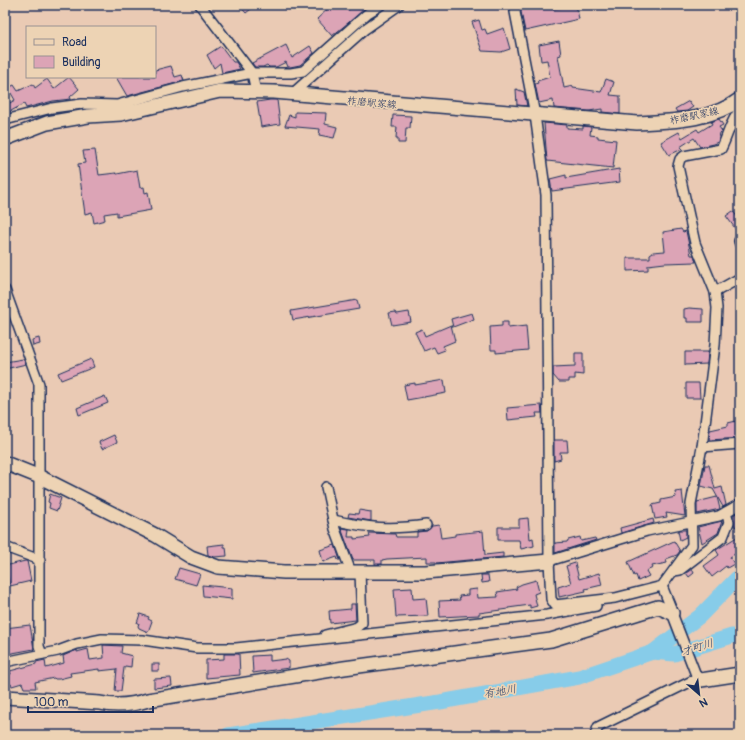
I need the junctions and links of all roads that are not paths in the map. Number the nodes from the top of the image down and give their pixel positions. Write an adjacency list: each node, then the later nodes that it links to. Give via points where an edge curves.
1 (200, 5): 6 (street)
2 (399, 5): 5 (street)
3 (516, 5): 10 (street, via 515,12)
4 (377, 6): 5 (street); 6 (street, via 303,71)
5 (382, 17): 8 (street)
6 (252, 73): 7 (street); 11 (street, via 183,87 117,105 82,104 52,108)
7 (256, 88): 8 (street, 柞磨駅家線); 12 (street, 柞磨駅家線, via 220,91 120,114 71,118 47,123)
8 (292, 94): 10 (street, 柞磨駅家線)
9 (739, 100): 10 (street, 柞磨駅家線, via 720,111 675,121 637,123); 15 (street, via 740,110 733,119 721,149 684,156 678,166 695,243)
10 (535, 115): 28 (street, via 546,196)
11 (5, 120)
12 (5, 139)
13 (740, 278): 15 (street)
14 (5, 290): 19 (street, via 39,384)
15 (715, 292): 17 (street, via 715,345)
16 (740, 444): 17 (street)
17 (702, 447): 24 (street, via 691,504)
18 (5, 463): 19 (street)
19 (40, 477): 27 (street); 29 (street, via 154,535 191,557 218,567 284,572)
20 (326, 487): 23 (street)
21 (740, 504): 22 (street)
22 (726, 512): 24 (street, via 719,516); 30 (street, via 728,522 723,537 680,570)
23 (333, 520): 25 (street, via 369,528 399,529); 29 (street)
24 (691, 521): 28 (street); 30 (street, via 692,546)
25 (426, 525)
26 (5, 547): 27 (street)
27 (40, 560): 35 (street, via 39,646)
28 (549, 561): 29 (street, via 426,572); 32 (street, via 551,599 555,605)
29 (355, 572): 34 (street, via 362,623 357,627 320,636)
30 (672, 572): 31 (street)
31 (662, 586): 32 (street); 33 (street)
32 (615, 598): 34 (street, via 605,604 547,615)
33 (671, 612): 38 (street); 39 (street, via 658,607 551,640 344,668 133,704 109,705)
34 (317, 640): 35 (street, via 236,648 197,648 143,640 102,639)
35 (42, 654): 36 (street)
36 (5, 662)
37 (740, 674): 38 (street)
38 (698, 678): 40 (street, via 598,727)
39 (5, 697)
40 (595, 735)

